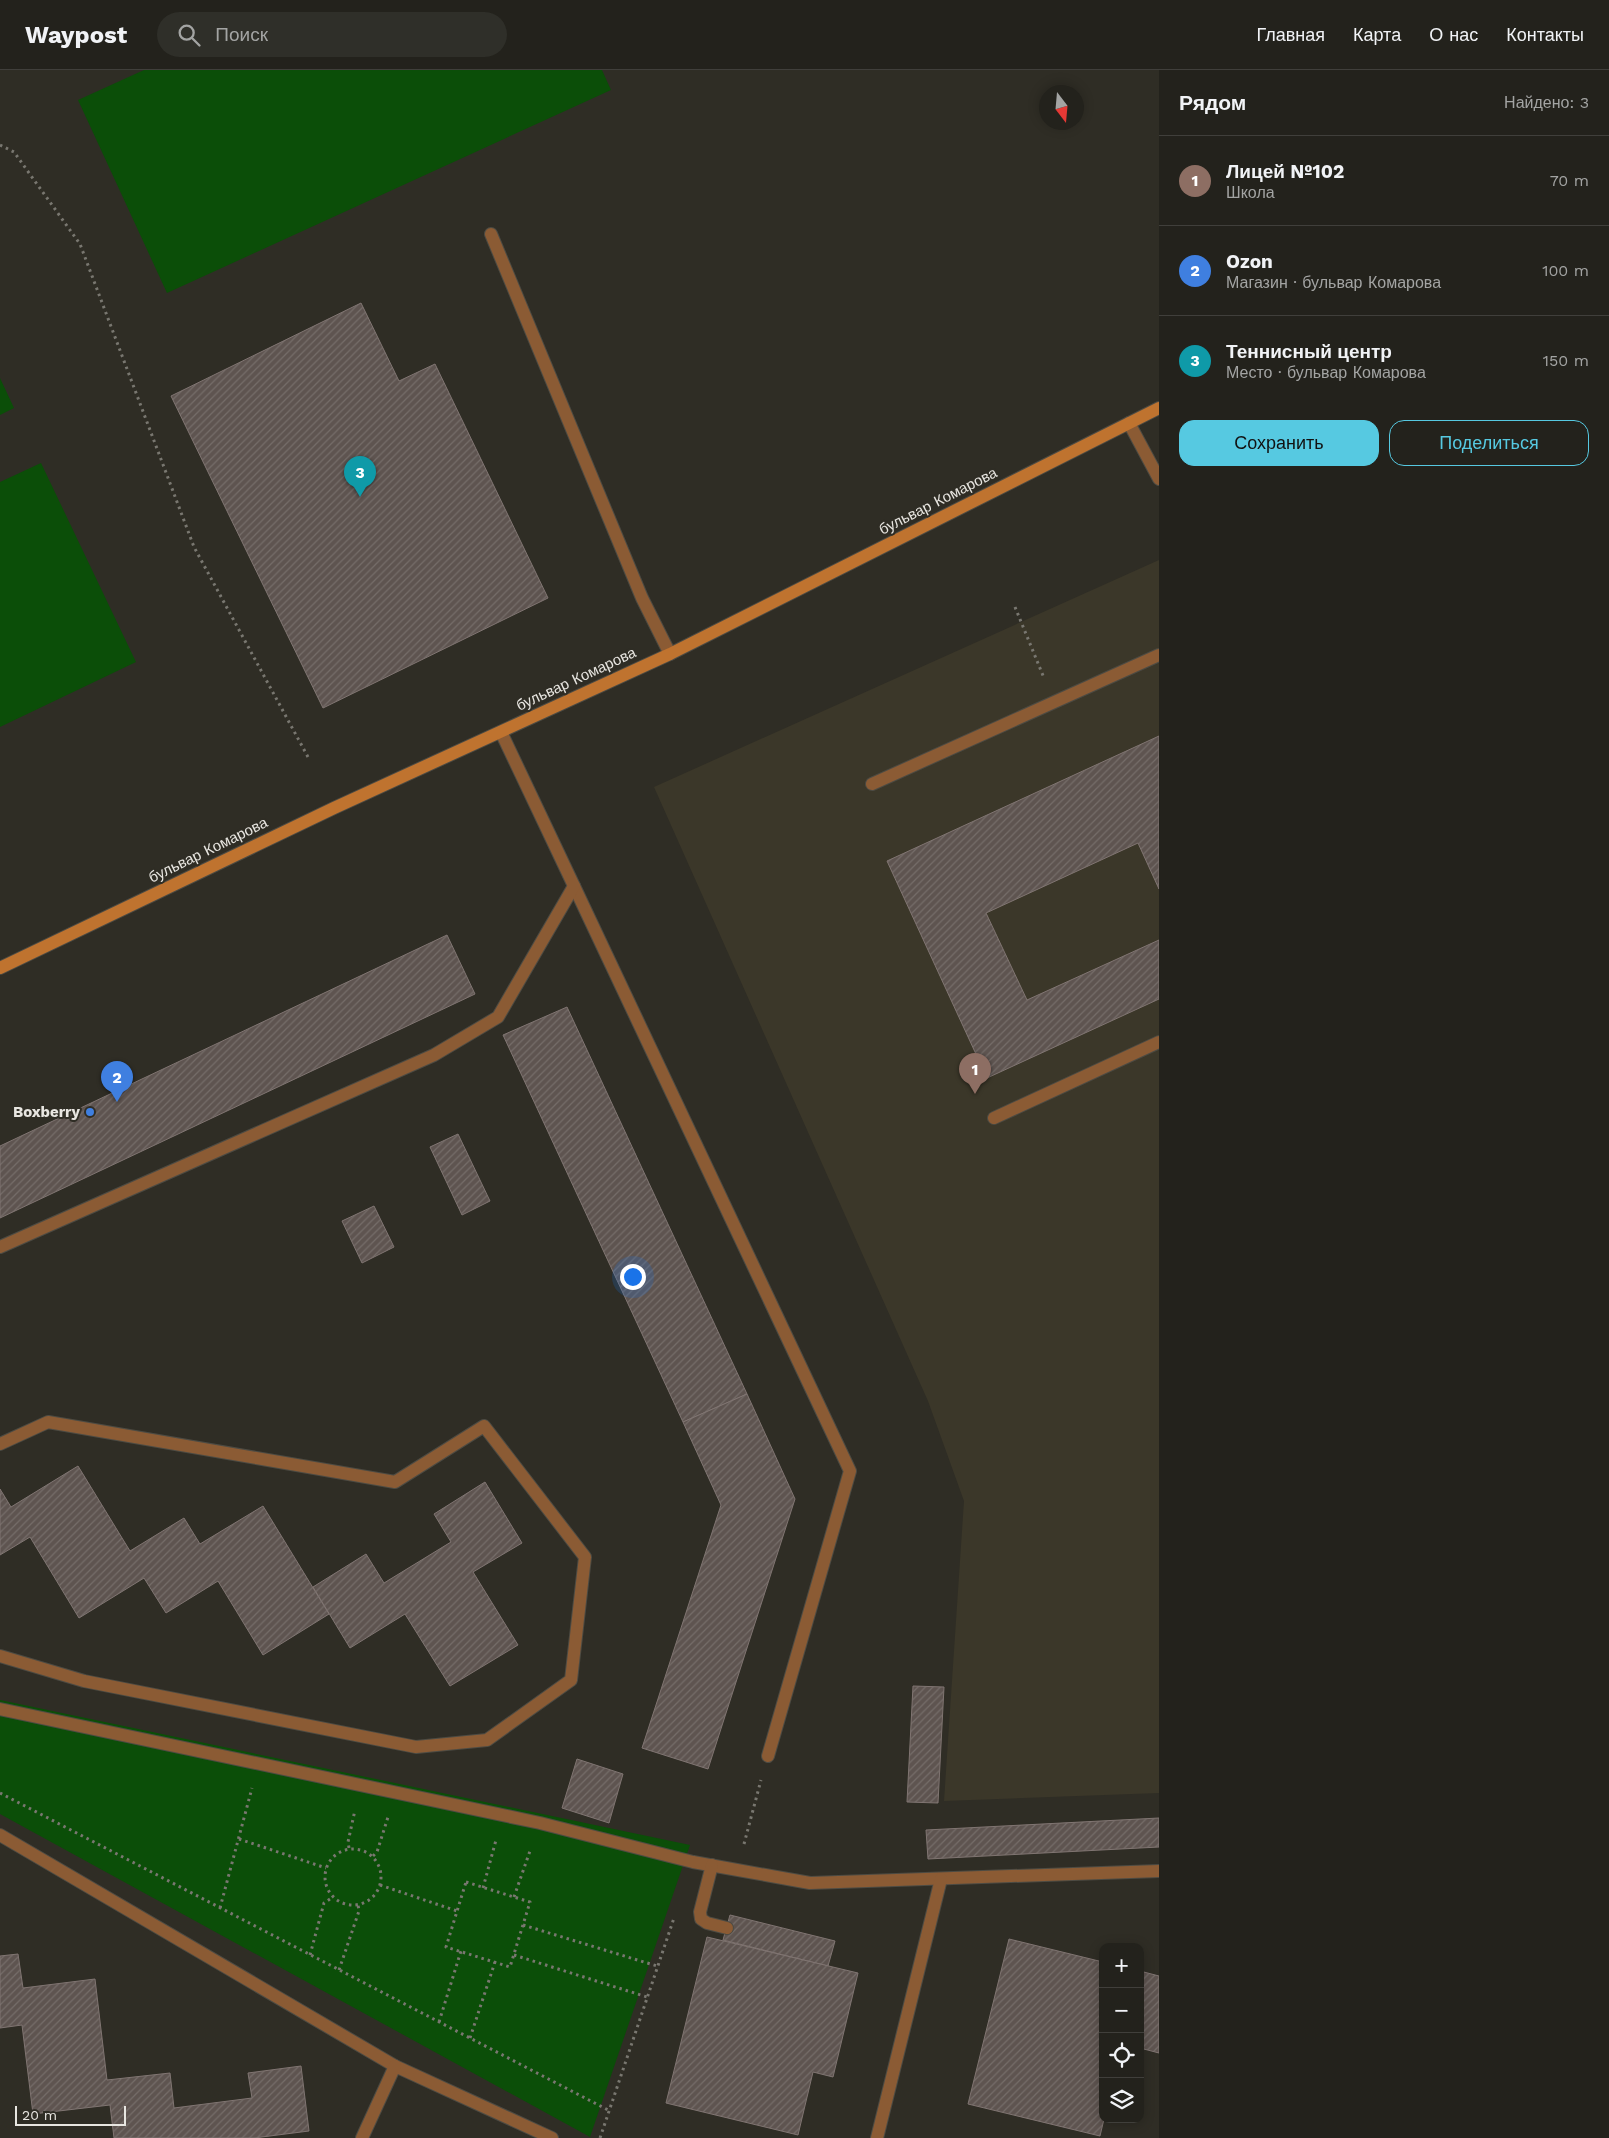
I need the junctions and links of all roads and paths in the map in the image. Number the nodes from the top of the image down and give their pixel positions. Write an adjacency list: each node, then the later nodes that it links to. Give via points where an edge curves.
1 (0, 145): 11 (path, via 14,152 80,244 194,546)
2 (491, 234): 7 (lane, via 642,598)
3 (1159, 408): 4 (street, бульвар Комарова)
4 (1129, 423): 5 (lane); 7 (street, бульвар Комарова)
5 (1159, 479)
6 (1015, 607): 9 (path)
7 (670, 654): 10 (street, бульвар Комарова)
8 (1159, 655): 9 (lane)
9 (1054, 703): 12 (lane)
10 (501, 732): 13 (lane); 14 (street, бульвар Комарова)
11 (308, 757)
12 (872, 784)
13 (574, 886): 17 (lane, via 498,1017 434,1055); 21 (lane, via 850,1471)
14 (0, 968)
15 (1159, 1042): 16 (lane)
16 (994, 1118)
17 (0, 1247)
18 (0, 1444): 19 (lane, via 48,1422 395,1482 484,1426 585,1557 571,1680 487,1740 416,1747 84,1681)
19 (0, 1656)
20 (0, 1709): 22 (lane)
21 (768, 1756): 34 (path)
22 (259, 1764): 23 (lane); 29 (path)
23 (361, 1786): 24 (lane); 30 (path, via 348,1842)
24 (395, 1793): 26 (lane); 31 (path)
25 (0, 1794): 42 (path)
26 (502, 1816): 27 (lane); 38 (path)
27 (540, 1824): 32 (lane); 40 (path)
28 (0, 1834): 56 (lane)
29 (239, 1839): 33 (path); 42 (path)
30 (350, 1848): 31 (path, via 358,1848); 33 (path, via 339,1851)
31 (373, 1856): 37 (path, via 382,1875)
32 (712, 1865): 34 (lane); 46 (lane, via 700,1912 702,1919)
33 (326, 1868): 39 (path, via 324,1878)
34 (738, 1869): 36 (lane, via 810,1883)
35 (1159, 1871): 36 (lane)
36 (941, 1879): 61 (lane)
37 (380, 1885): 41 (path, via 376,1895); 43 (path)
38 (483, 1888): 40 (path); 43 (path, via 466,1882)
39 (333, 1897): 41 (path, via 349,1905); 48 (path, via 324,1903)
40 (514, 1897): 45 (path, via 530,1902)
41 (358, 1905): 52 (path, via 359,1911)
42 (220, 1908): 48 (path)
43 (457, 1911): 47 (path, via 446,1947)
44 (675, 1914): 51 (path)
45 (523, 1925): 49 (path); 51 (path)
46 (726, 1928)
47 (461, 1951): 50 (path); 54 (path)
48 (310, 1955): 52 (path)
49 (514, 1955): 50 (path, via 510,1967); 53 (path)
50 (495, 1962): 55 (path)
51 (657, 1966): 53 (path)
52 (339, 1970): 54 (path)
53 (647, 1997): 57 (path)
54 (439, 2022): 55 (path)
55 (470, 2038): 57 (path)
56 (395, 2066): 58 (lane); 59 (lane)
57 (608, 2110): 60 (path)
58 (362, 2138)
59 (552, 2138)
60 (600, 2138)
61 (876, 2138)

